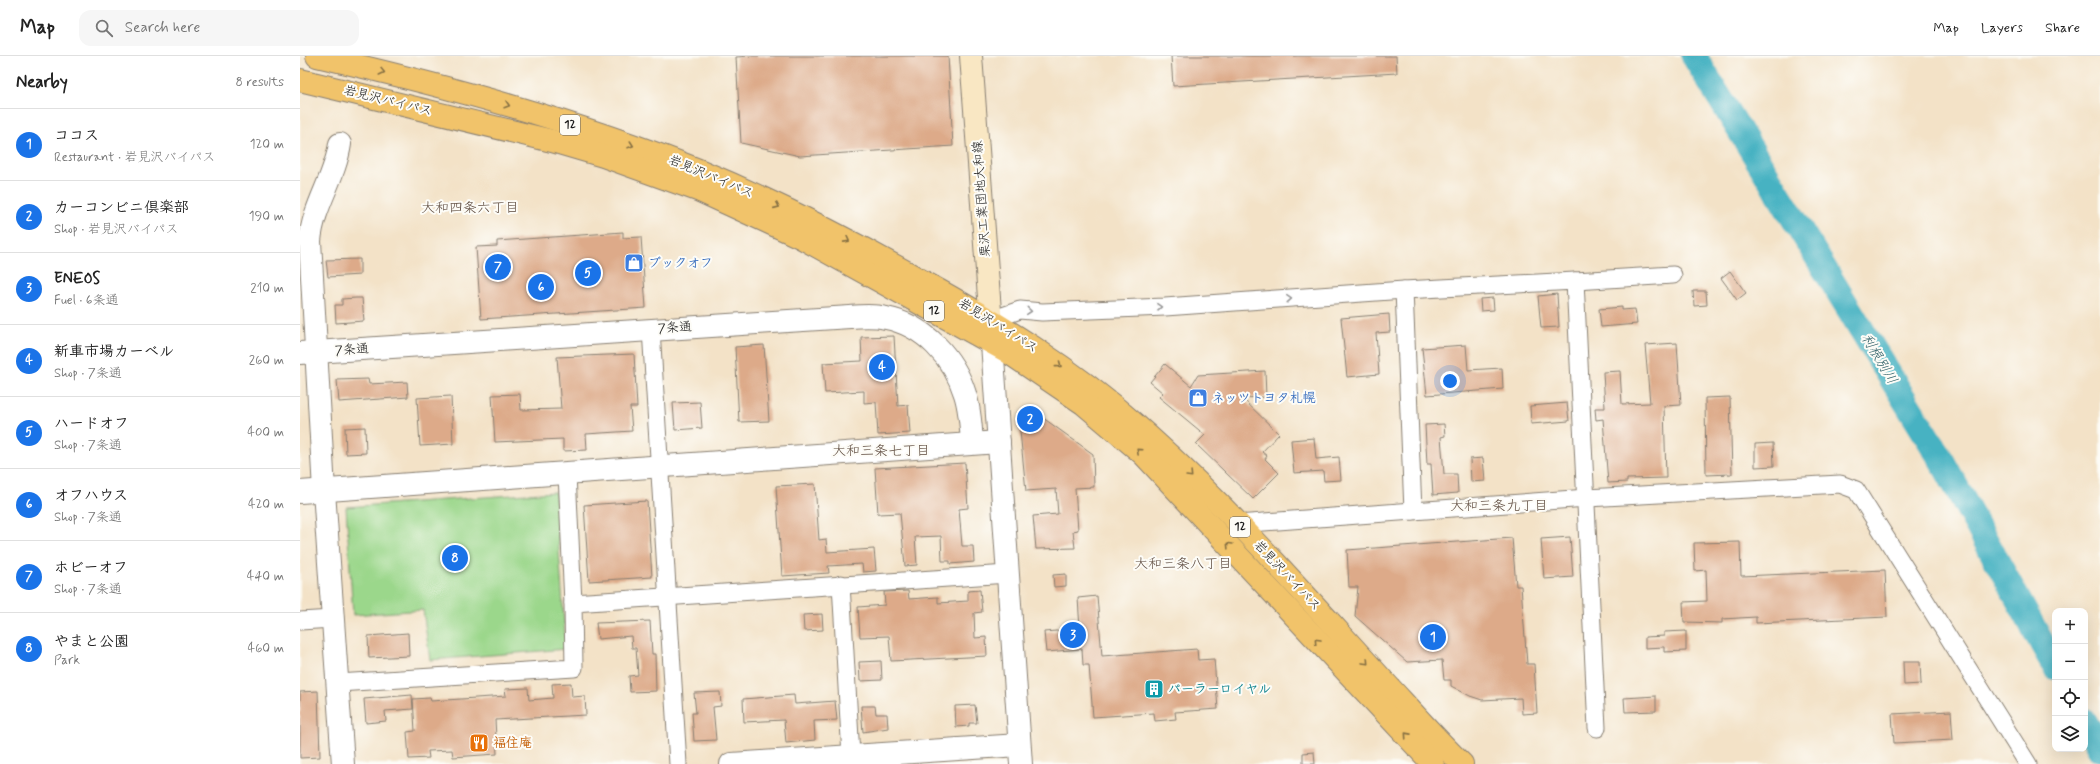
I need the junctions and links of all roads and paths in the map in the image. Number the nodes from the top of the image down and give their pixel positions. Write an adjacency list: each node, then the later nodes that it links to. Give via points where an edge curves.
1 (971, 56): 8 (main road, 栗沢工業団地大和線)
2 (327, 57): 8 (highway, 岩見沢バイパス / 12, one-way to 8, via 517,108 638,147 702,172 813,222)
3 (300, 80): 10 (highway, 岩見沢バイパス / 12, via 552,141 604,156 687,186 800,237)
4 (340, 144): 11 (street, via 334,172 317,208 311,229)
5 (1674, 275): 6 (street)
6 (1575, 281): 7 (street); 18 (street)
7 (1404, 290): 8 (street, one-way to 7, via 1020,310 1042,312 1165,307); 19 (street)
8 (992, 320): 10 (main road, 栗沢工業団地大和線); 20 (highway, 岩見沢バイパス / 12, one-way to 20, via 1059,365 1132,421)
9 (651, 329): 11 (street, 7条通); 13 (street, 7条通, via 871,316 898,320 921,332 949,362 965,394); 14 (street)
10 (992, 343): 12 (street); 34 (highway, 岩見沢バイパス / 12, one-way to 10, via 1143,454 1084,404)
11 (308, 352): 16 (street)
12 (999, 442): 13 (street); 21 (street)
13 (972, 443): 14 (street)
14 (659, 467): 15 (street); 23 (street)
15 (567, 474): 16 (street); 24 (street)
16 (324, 491): 17 (street); 25 (street)
17 (300, 492)
18 (1586, 498): 19 (street); 28 (street); 36 (street, via 1840,484 1856,490)
19 (1413, 511): 20 (street)
20 (1238, 524): 35 (highway, 岩見沢バイパス / 12, one-way to 35)
21 (1008, 574): 22 (street); 29 (street)
22 (841, 584): 23 (street); 30 (street)
23 (668, 596): 24 (street); 32 (street)
24 (573, 603): 27 (street, via 574,668)
25 (333, 619): 26 (street); 27 (street)
26 (300, 621)
27 (338, 683): 31 (street)
28 (1597, 728)
29 (1020, 754): 30 (street)
30 (851, 756): 33 (street)
31 (343, 764)
32 (678, 764)
33 (731, 764)
34 (1433, 764)
35 (1462, 764)
36 (2028, 764)

